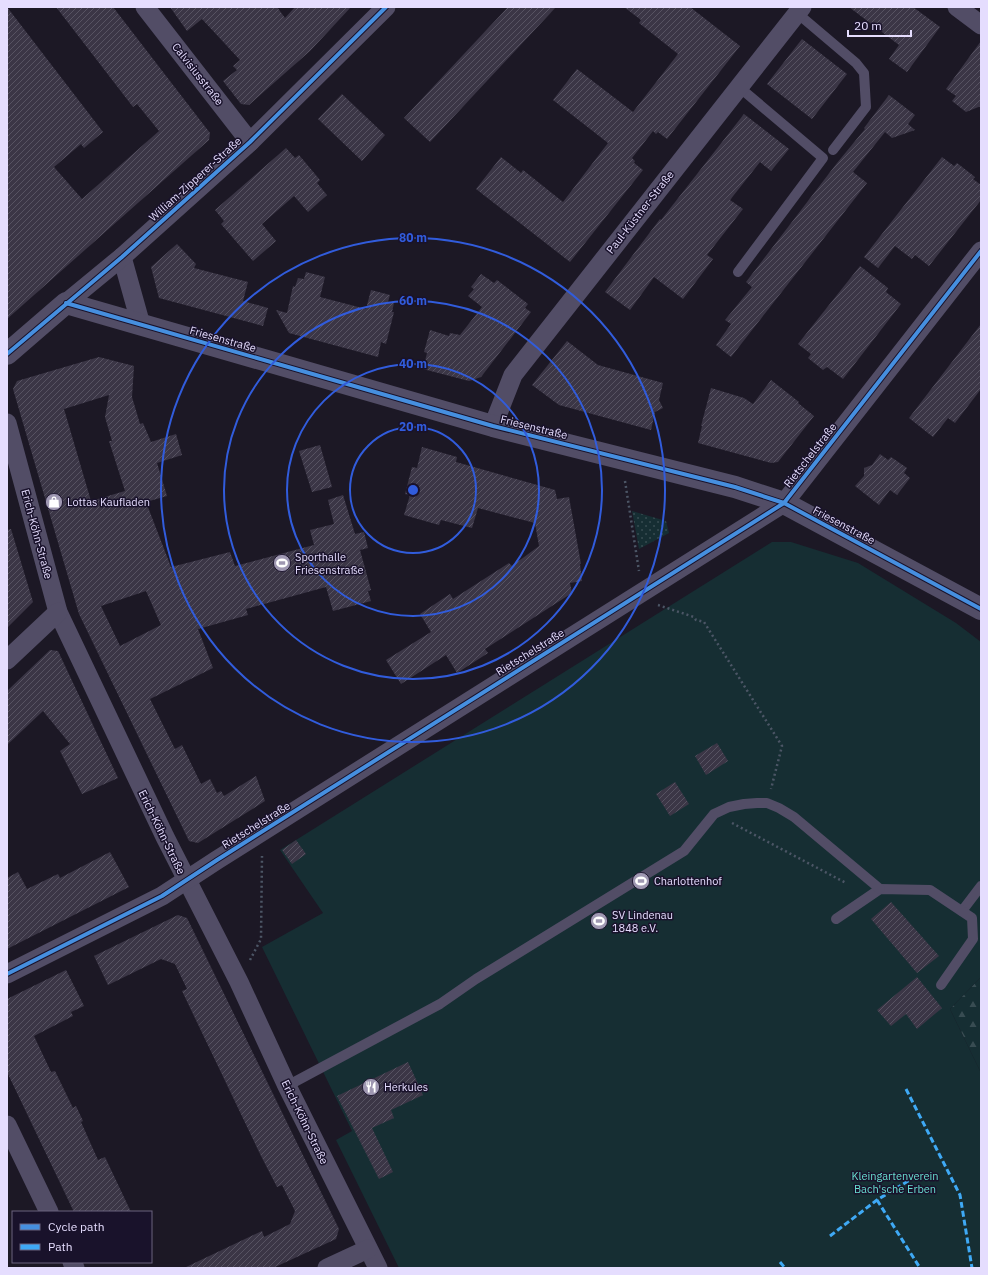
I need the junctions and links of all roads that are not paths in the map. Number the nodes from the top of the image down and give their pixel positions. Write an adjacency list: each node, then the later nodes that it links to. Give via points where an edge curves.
1 (145, 7): 7 (street, Calvisiusstraße)
2 (386, 7): 7 (street, William-Zipperer-Straße)
3 (958, 7): 5 (street)
4 (799, 10): 6 (street, Paul-Küstner-Straße); 8 (lane, via 864,73 866,107)
5 (981, 25)
6 (738, 87): 11 (lane, via 822,158); 16 (street, Paul-Küstner-Straße, via 513,375)
7 (250, 142): 10 (street, William-Zipperer-Straße)
8 (833, 150)
9 (981, 250): 17 (street, Rietschelstraße)
10 (122, 257): 12 (street, William-Zipperer-Straße); 13 (street)
11 (738, 272)
12 (66, 303): 13 (street, Friesenstraße); 14 (street, William-Zipperer-Straße)
13 (141, 325): 16 (street, Friesenstraße)
14 (7, 354)
15 (7, 423): 19 (street, Erich-Köhn-Straße)
16 (493, 426): 17 (street, Friesenstraße)
17 (784, 503): 18 (street, Friesenstraße); 21 (street, Rietschelstraße)
18 (981, 609)
19 (58, 612): 20 (street); 21 (street, Erich-Köhn-Straße)
20 (7, 660)
21 (186, 880): 26 (street, Rietschelstraße, via 162,896); 28 (street, Erich-Köhn-Straße, via 239,982)
22 (981, 886): 24 (lane)
23 (880, 889): 24 (lane, via 930,890); 25 (lane); 28 (lane, via 794,816 767,803 729,807 714,814 684,851 476,979 440,1004)
24 (962, 911): 27 (lane, via 972,918 973,939)
25 (836, 919)
26 (7, 974)
27 (941, 985)
28 (287, 1086): 31 (street, Erich-Köhn-Straße)
29 (7, 1125): 30 (street)
30 (48, 1211)
31 (368, 1249): 32 (street); 33 (street, Erich-Köhn-Straße)
32 (327, 1268)
33 (378, 1268)

